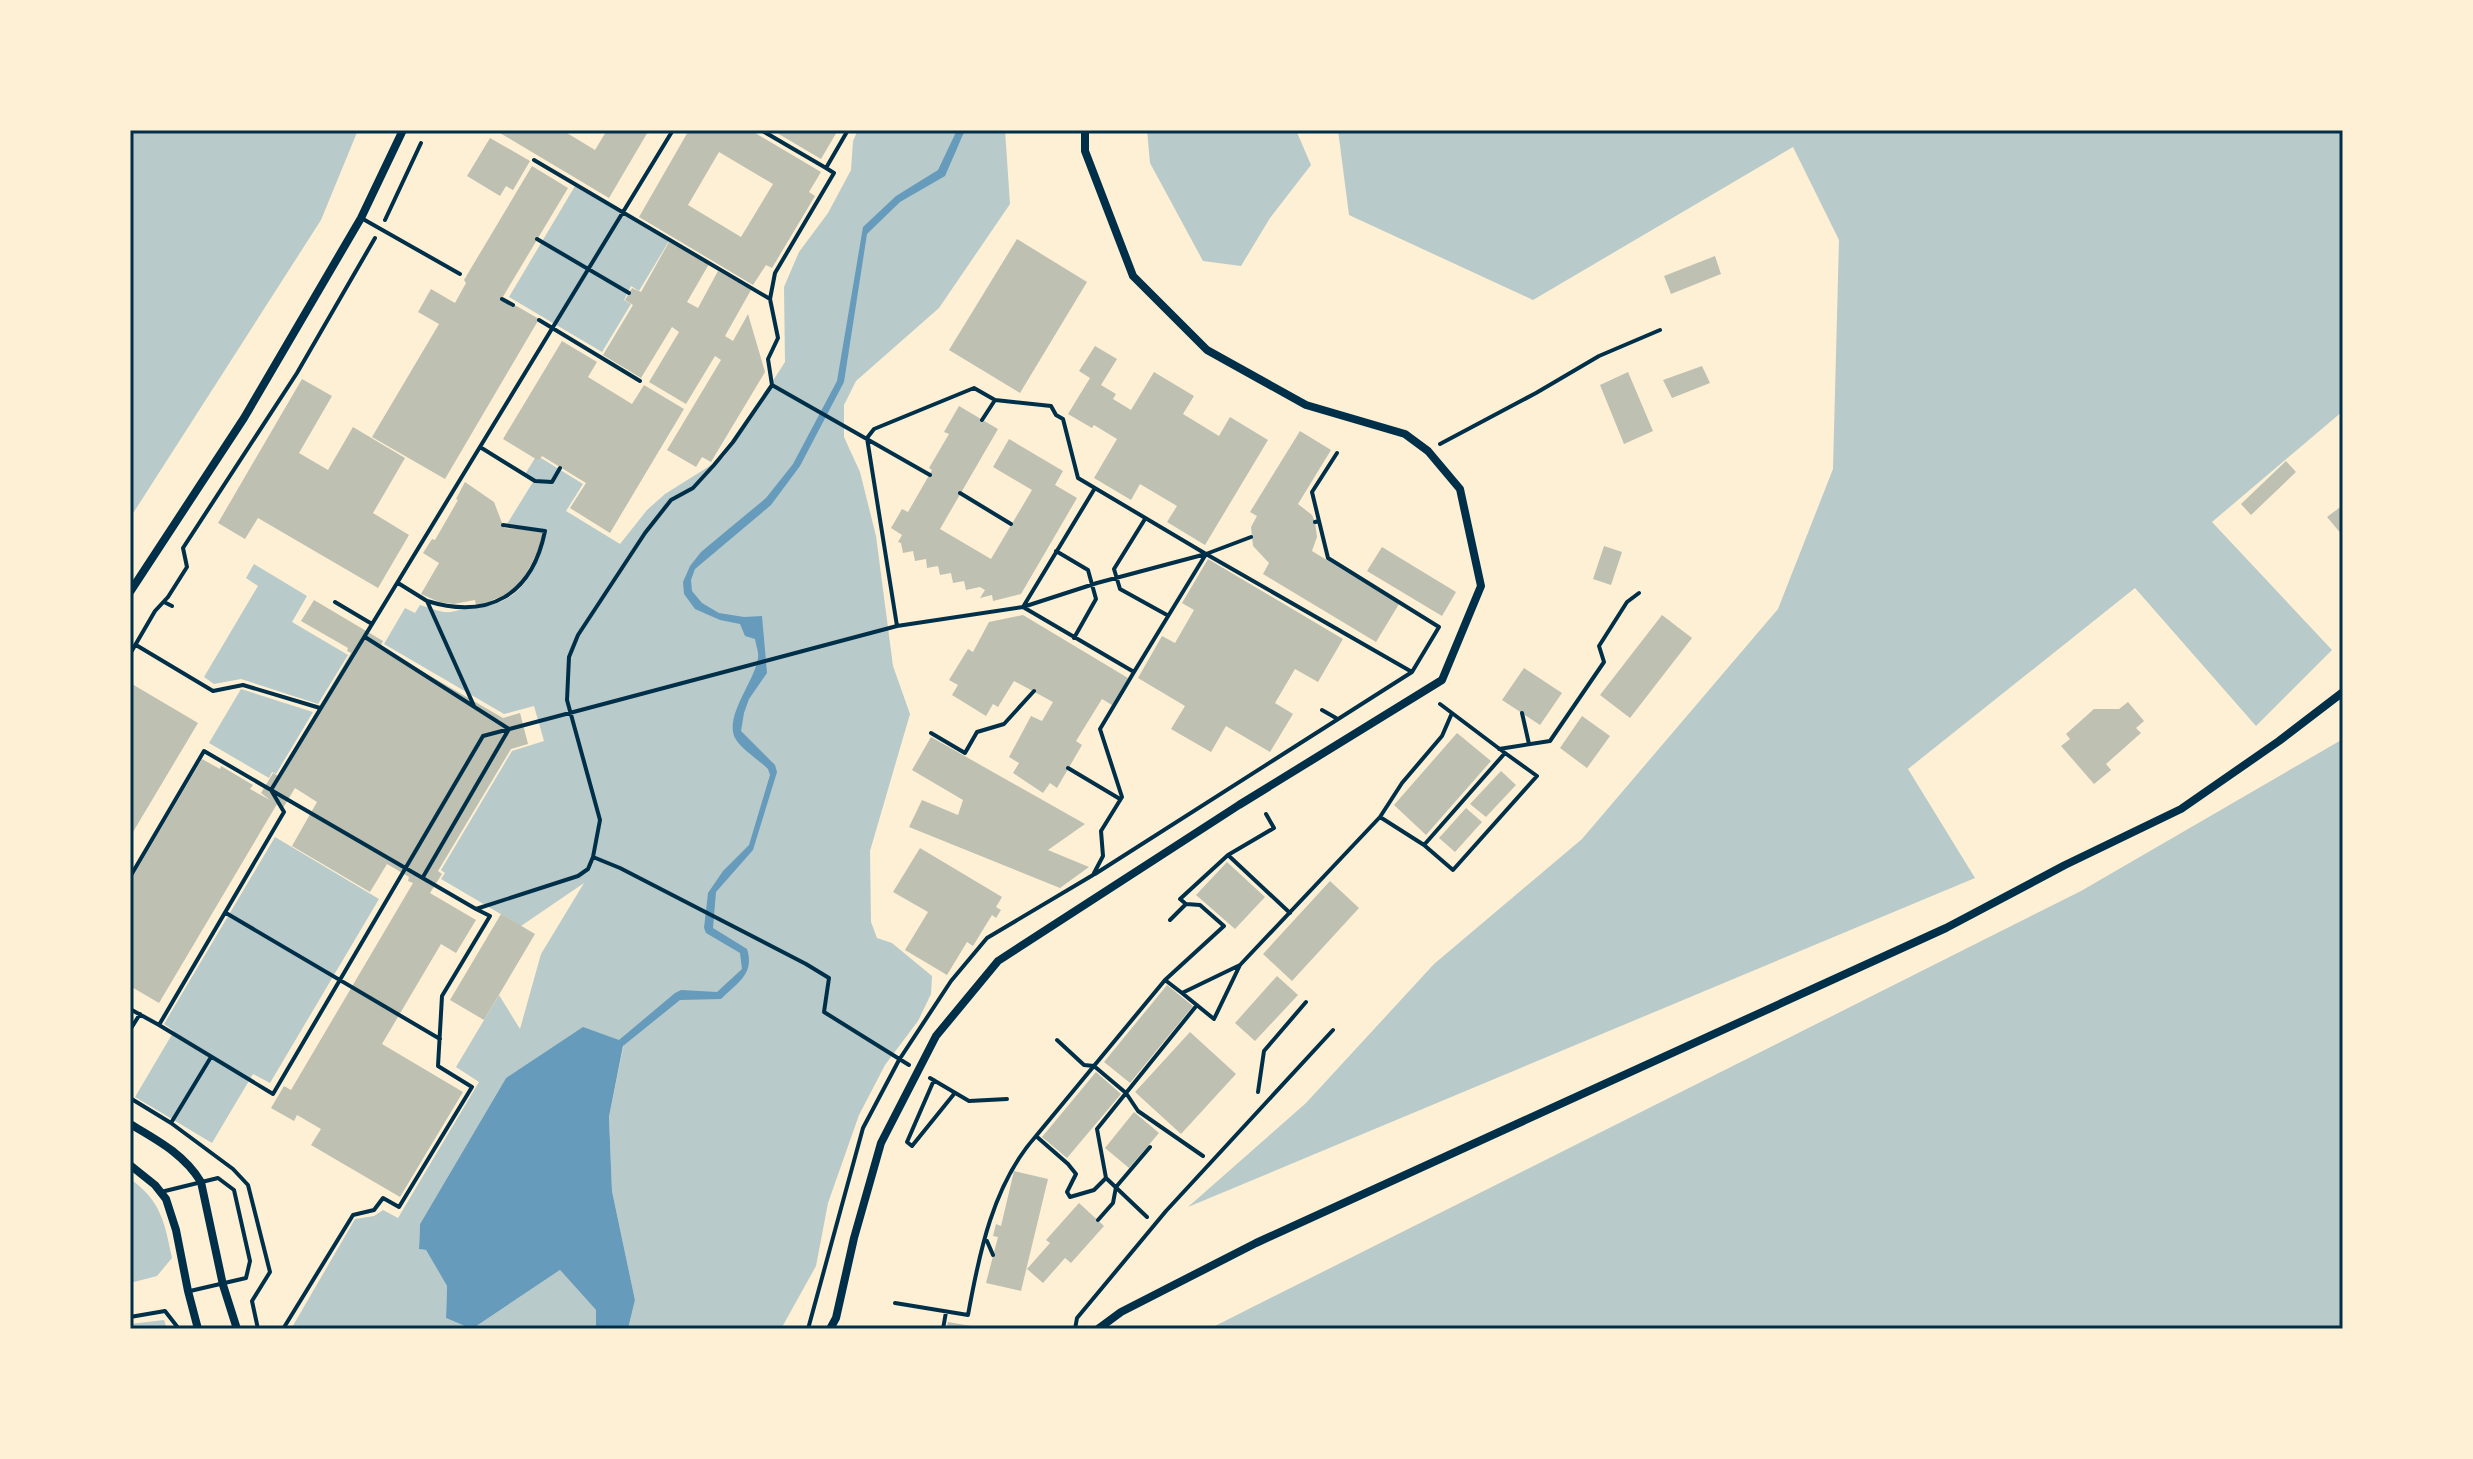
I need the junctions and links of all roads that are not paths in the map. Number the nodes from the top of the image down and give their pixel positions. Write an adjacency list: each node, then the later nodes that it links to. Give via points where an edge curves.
1 (403, 130): 3 (street)
2 (1085, 130): 16 (street, via 1085,151 1133,276 1207,350 1306,405 1405,434 1428,451 1460,489 1481,586 1442,680 998,961 936,1036 881,1143)
3 (361, 218): 4 (lane); 5 (street, via 244,418)
4 (460, 274)
5 (130, 592)
6 (2343, 692): 18 (street, via 2181,809 1946,928 1256,1243)
7 (1333, 1030): 17 (lane, via 1154,1224 1077,1318)
8 (130, 1124): 10 (street, via 177,1152)
9 (130, 1165): 11 (street)
10 (201, 1182): 11 (lane); 12 (street); 12 (lane, via 218,1178 234,1190 250,1261 246,1278)
11 (161, 1192): 13 (street, via 176,1230)
12 (223, 1285): 13 (lane); 15 (street)
13 (188, 1291): 14 (street)
14 (198, 1329)
15 (237, 1329)
16 (830, 1329)
17 (1075, 1329)
18 (1098, 1329)

